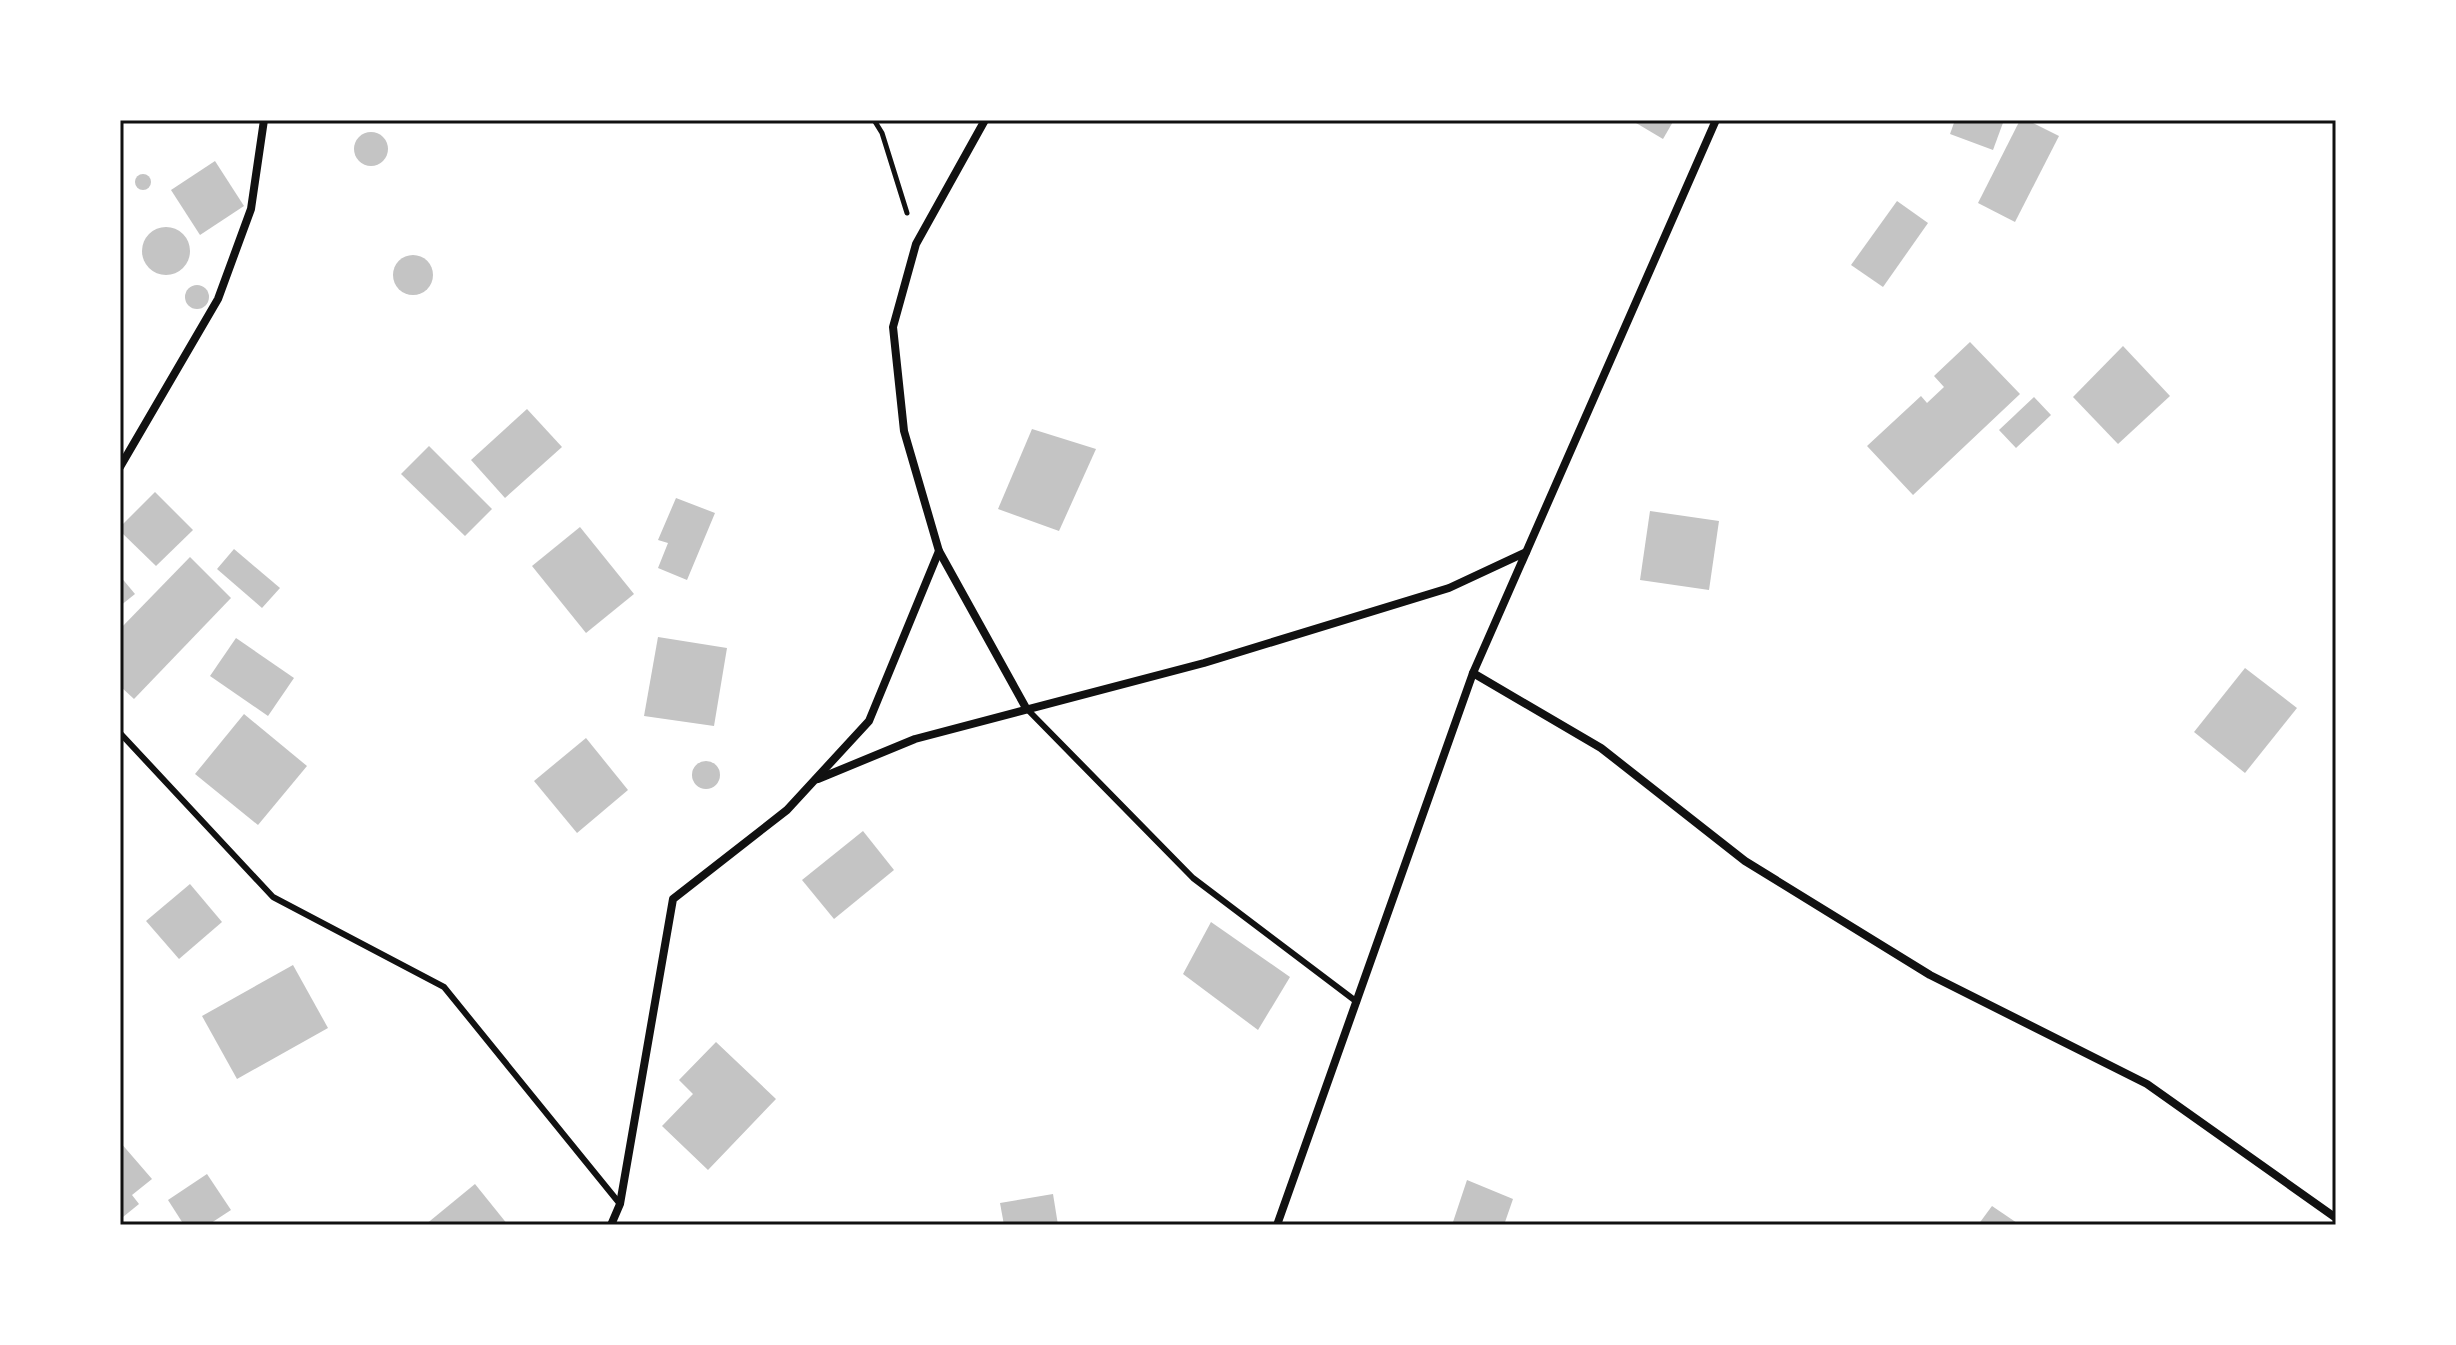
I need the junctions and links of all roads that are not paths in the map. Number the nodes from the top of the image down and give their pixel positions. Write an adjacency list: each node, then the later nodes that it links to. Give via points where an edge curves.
1 (264, 120): 4 (street, via 251,209 218,299)
2 (985, 120): 5 (street, via 916,244 893,327 904,431)
3 (1716, 120): 6 (street)
4 (120, 467)
5 (939, 551): 8 (street); 10 (street, via 869,721)
6 (1526, 552): 7 (street); 8 (street, via 1449,588 1204,663)
7 (1473, 673): 11 (street); 13 (street, via 1601,748 1745,861 1930,975 2147,1084)
8 (1026, 708): 10 (street, via 915,739); 11 (lane, via 1193,878)
9 (120, 733): 12 (lane, via 273,897 444,987)
10 (814, 781): 12 (street, via 787,810 673,899)
11 (1357, 1002): 15 (street)
12 (620, 1204): 14 (street)
13 (2336, 1218)
14 (611, 1225)
15 (1277, 1225)

